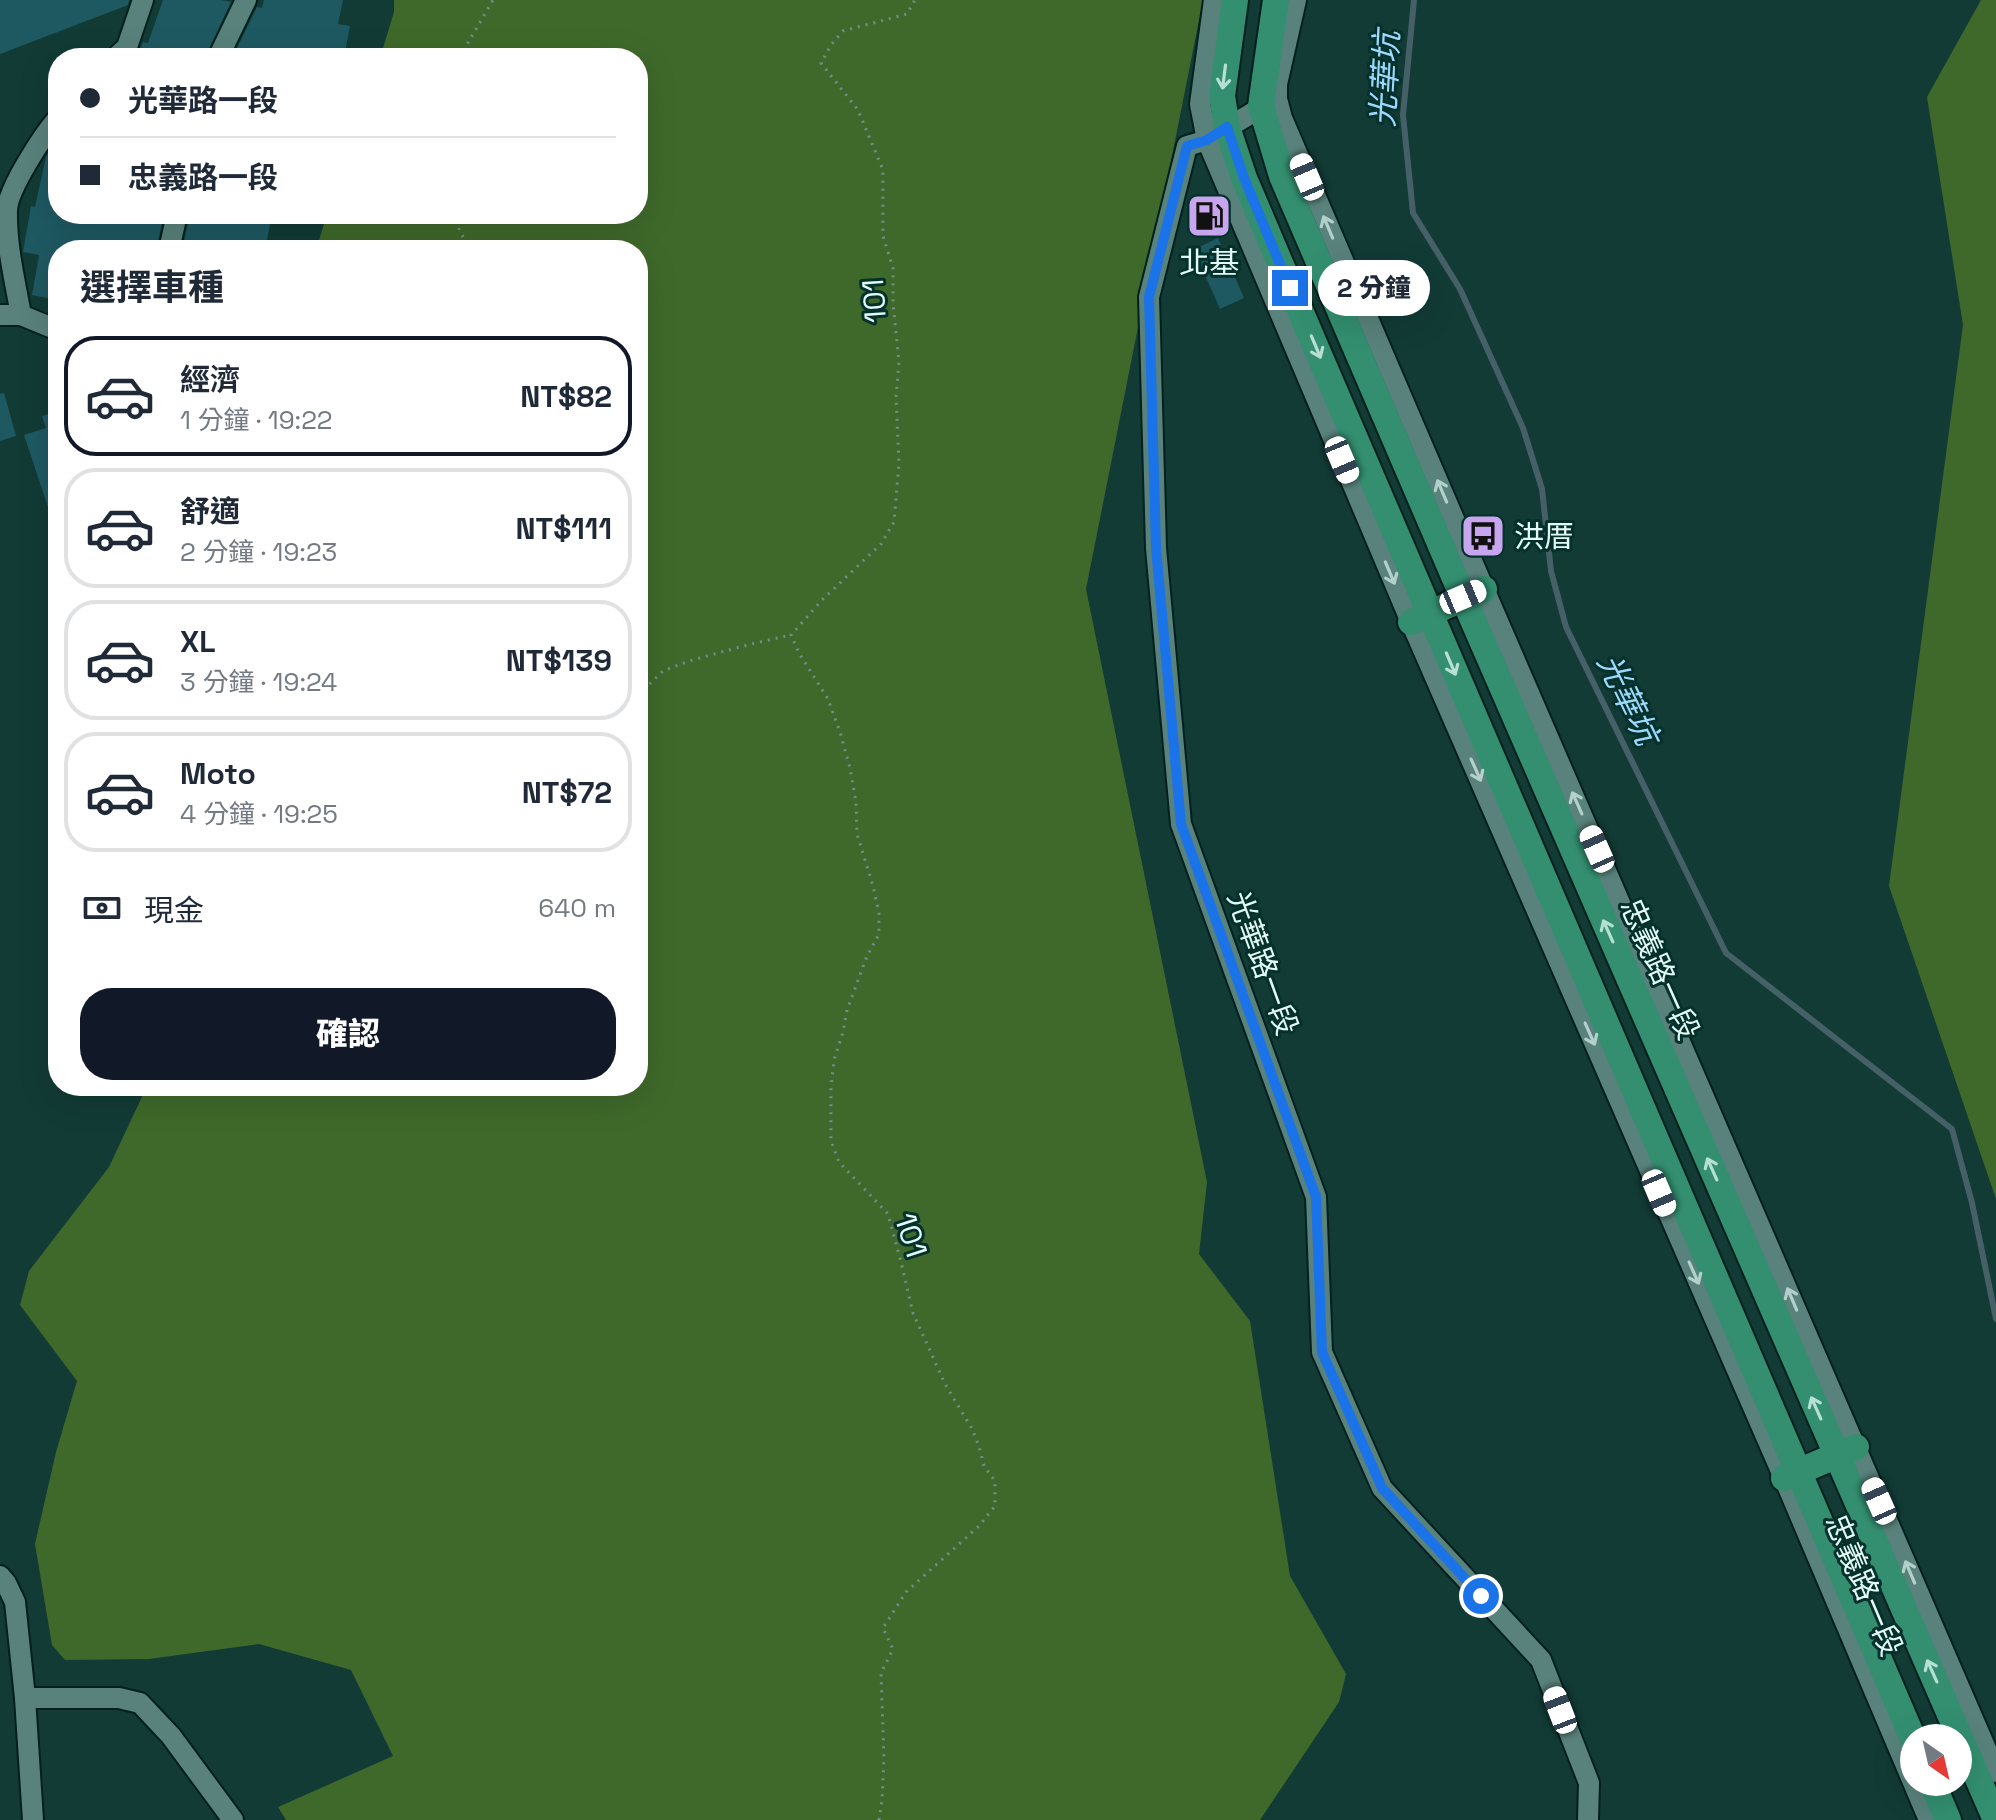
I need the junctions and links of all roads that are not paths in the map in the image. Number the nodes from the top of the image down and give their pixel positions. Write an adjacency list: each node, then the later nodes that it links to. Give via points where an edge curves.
1 (143, 0): 7 (street)
2 (246, 0): 8 (street)
3 (1214, 0): 11 (street, 忠義路一段, via 1200,104)
4 (1235, 0): 11 (main road, 忠義路一段, one-way to 11)
5 (1276, 0): 9 (main road, 忠義路一段)
6 (1296, 0): 9 (street, 忠義路一段)
7 (126, 48)
8 (223, 48)
9 (1269, 103): 11 (street, 光華路一段); 15 (main road, 忠義路一段, one-way to 9, via 1287,188 1270,141)
10 (48, 133): 13 (street, via 23,169 7,206)
11 (1217, 134): 16 (main road, 忠義路一段, one-way to 16, via 1244,178); 26 (street, 光華路一段, via 1187,146 1149,297 1156,548 1181,824 1316,1197 1322,1352 1382,1488 1541,1660 1589,1783)
12 (0, 315): 13 (street)
13 (21, 315): 14 (street)
14 (48, 328)
15 (1473, 593): 16 (main road); 17 (main road, 忠義路一段, one-way to 15)
16 (1420, 618): 18 (main road, 忠義路一段, one-way to 18)
17 (1846, 1451): 18 (main road); 22 (street, 忠義路一段, one-way to 17); 29 (main road, 忠義路一段, one-way to 17)
18 (1791, 1476): 21 (main road, 忠義路一段); 27 (street, 忠義路一段)
19 (0, 1576): 20 (street, via 15,1602)
20 (25, 1698): 24 (street); 25 (street, via 119,1698 140,1703)
21 (1906, 1724)
22 (1996, 1772)
23 (1938, 1796): 28 (main road)
24 (33, 1820)
25 (233, 1820)
26 (1588, 1820)
27 (1929, 1820)
28 (1948, 1820)
29 (1996, 1820)

